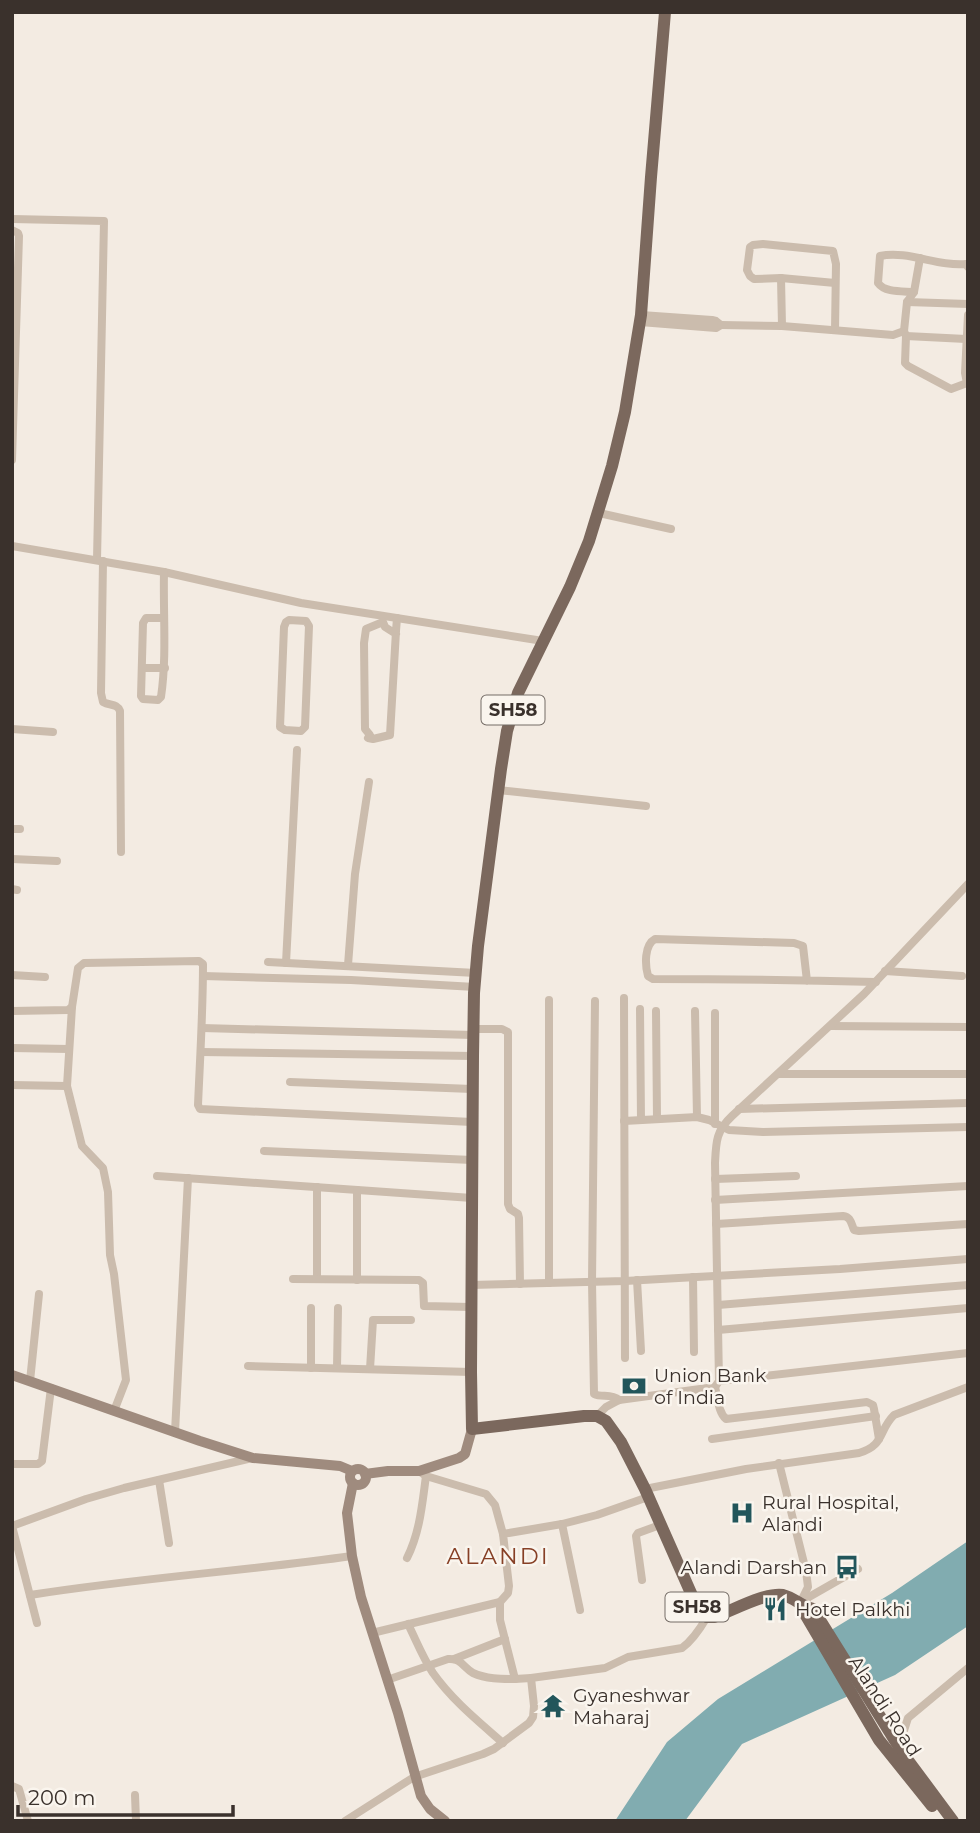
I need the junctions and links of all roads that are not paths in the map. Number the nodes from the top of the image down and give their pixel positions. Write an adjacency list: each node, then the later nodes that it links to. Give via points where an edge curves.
1 (665, 12): 12 (main road, SH58)
2 (12, 219): 22 (street, via 104,221)
3 (12, 230): 17 (street, via 19,236)
4 (920, 258): 5 (street); 8 (street); 8 (street, via 883,255 879,259 879,286)
5 (968, 267)
6 (781, 278): 7 (street); 7 (street, via 750,276 750,247 833,251); 13 (street)
7 (835, 283): 14 (street)
8 (915, 292): 9 (street)
9 (907, 302): 10 (street); 15 (street)
10 (968, 304)
11 (968, 315): 16 (street)
12 (641, 319): 13 (street, via 716,328); 19 (main road, SH58, via 625,412)
13 (782, 326): 14 (street)
14 (835, 330): 15 (street)
15 (905, 334): 16 (street); 16 (street, via 905,363 951,389 967,383)
16 (966, 338)
17 (12, 446): 18 (street)
18 (12, 460)
19 (598, 513): 20 (street); 29 (main road, SH58, via 581,561)
20 (671, 529)
21 (12, 546): 22 (street)
22 (100, 560): 23 (street); 38 (street, via 101,693 103,702 120,711)
23 (164, 572): 24 (street); 25 (street)
24 (298, 603): 26 (street); 27 (street)
25 (163, 618): 30 (street, via 144,620); 31 (street)
26 (397, 618): 28 (street); 29 (street)
27 (295, 620): 27 (street, via 309,626 305,727 301,731 285,730 280,722 284,627)
28 (396, 634): 28 (street, via 383,622 366,629 363,684 368,738 390,736)
29 (542, 641): 36 (main road, SH58, via 518,693)
30 (142, 667): 31 (street); 31 (street, via 142,698 158,700)
31 (165, 668)
32 (12, 729): 33 (street)
33 (53, 732)
34 (297, 750): 43 (street)
35 (369, 782): 44 (street)
36 (498, 790): 37 (street); 46 (main road, SH58)
37 (646, 806)
38 (121, 852)
39 (12, 859): 40 (street)
40 (57, 861)
41 (968, 884): 45 (street)
42 (268, 962): 43 (street)
43 (286, 963): 44 (street)
44 (348, 965): 46 (street)
45 (885, 971): 50 (street); 52 (street)
46 (476, 973): 53 (main road, SH58)
47 (12, 975): 48 (street)
48 (45, 976)
49 (203, 976): 53 (street); 57 (street, via 199,961 84,963 78,968); 65 (street)
50 (962, 976)
51 (807, 981): 51 (street, via 803,946 794,943 655,939 648,946 646,970 653,979); 52 (street)
52 (876, 982): 63 (street)
53 (475, 987): 66 (main road, SH58)
54 (624, 998): 82 (street)
55 (549, 1000): 108 (street)
56 (595, 1001): 107 (street)
57 (72, 1007): 59 (street, via 61,1012); 68 (street)
58 (640, 1009): 81 (street)
59 (12, 1011)
60 (695, 1011): 79 (street)
61 (656, 1012): 80 (street)
62 (715, 1013): 84 (street)
63 (831, 1026): 64 (street); 71 (street)
64 (968, 1027)
65 (202, 1028): 66 (street); 69 (street)
66 (473, 1032): 70 (main road, SH58); 109 (street, via 508,1032 508,1204 519,1218)
67 (12, 1048): 68 (street)
68 (69, 1049): 75 (street)
69 (201, 1052): 70 (street); 83 (street, via 198,1105 204,1111)
70 (472, 1056): 76 (main road, SH58)
71 (779, 1073): 72 (street); 78 (street)
72 (968, 1074)
73 (290, 1082): 76 (street)
74 (12, 1085): 75 (street)
75 (67, 1086): 135 (street, via 82,1146 103,1168 108,1192 110,1255 125,1380)
76 (472, 1089): 83 (main road, SH58)
77 (968, 1103): 78 (street)
78 (739, 1109): 84 (street)
79 (697, 1117): 80 (street); 84 (street)
80 (657, 1119): 81 (street)
81 (641, 1120): 82 (street)
82 (624, 1121): 106 (street)
83 (472, 1122): 87 (main road, SH58)
84 (718, 1126): 85 (street, via 738,1132); 91 (street)
85 (968, 1127)
86 (264, 1151): 87 (street)
87 (472, 1160): 95 (main road, SH58)
88 (157, 1176): 90 (street)
89 (796, 1176): 91 (street)
90 (188, 1178): 93 (street); 139 (street)
91 (715, 1179): 96 (street)
92 (968, 1186): 96 (street)
93 (317, 1187): 94 (street); 103 (street)
94 (357, 1190): 95 (street); 104 (street)
95 (472, 1198): 110 (main road, SH58)
96 (715, 1200): 97 (street)
97 (716, 1224): 98 (street, via 843,1216 859,1231); 100 (street)
98 (968, 1224)
99 (968, 1259): 100 (street)
100 (717, 1276): 101 (street); 113 (street)
101 (693, 1277): 105 (street); 121 (street)
102 (293, 1279): 103 (street)
103 (317, 1279): 104 (street)
104 (357, 1280): 114 (street, via 419,1280 424,1306)
105 (637, 1280): 106 (street); 120 (street)
106 (625, 1281): 107 (street); 123 (street)
107 (592, 1282): 108 (street); 134 (street, via 594,1394)
108 (549, 1283): 109 (street)
109 (520, 1284): 110 (street)
110 (471, 1285): 114 (main road, SH58)
111 (968, 1285): 113 (street)
112 (39, 1294): 130 (street)
113 (718, 1305): 119 (street)
114 (471, 1307): 128 (main road, SH58)
115 (311, 1308): 125 (street)
116 (338, 1308): 126 (street)
117 (968, 1308): 119 (street)
118 (411, 1320): 127 (street, via 373,1320)
119 (718, 1331): 131 (street)
120 (641, 1352)
121 (694, 1352)
122 (968, 1353): 131 (street)
123 (625, 1358)
124 (248, 1367): 125 (street)
125 (310, 1368): 126 (street)
126 (337, 1368): 127 (street)
127 (370, 1369): 128 (street)
128 (471, 1372): 138 (main road, SH58)
129 (12, 1375): 130 (main road)
130 (30, 1381): 133 (main road)
131 (717, 1384): 134 (street, via 703,1390); 137 (street, via 726,1419 861,1402 873,1405)
132 (968, 1387): 141 (street, via 894,1415)
133 (51, 1388): 135 (main road); 143 (street, via 42,1461)
134 (620, 1400): 136 (street)
135 (114, 1411): 139 (main road)
136 (597, 1416): 138 (main road); 150 (main road, SH58, via 614,1430)
137 (876, 1416): 140 (street); 141 (street)
138 (472, 1429): 147 (main road, via 465,1454)
139 (174, 1432): 142 (main road)
140 (712, 1439)
141 (879, 1439): 144 (street, via 859,1453)
142 (253, 1458): 145 (main road); 148 (street)
143 (12, 1464)
144 (779, 1464): 150 (street); 163 (street, via 806,1571)
145 (352, 1471): 146 (main road, via 359,1469); 149 (main road)
146 (365, 1474): 147 (main road); 149 (main road, via 362,1483)
147 (423, 1474): 154 (street, via 486,1494 495,1505); 157 (street, via 418,1533)
148 (159, 1480): 153 (street, via 86,1499); 155 (street)
149 (353, 1483): 156 (main road, via 348,1513)
150 (646, 1493): 151 (street, via 597,1515); 152 (main road, SH58)
151 (562, 1524): 154 (street); 162 (street)
152 (660, 1525): 159 (street, via 636,1536); 164 (main road, SH58, via 698,1609)
153 (12, 1526): 160 (street)
154 (503, 1534): 161 (street, via 509,1586)
155 (169, 1543)
156 (352, 1556): 160 (street); 167 (main road)
157 (407, 1558)
158 (858, 1569): 163 (street, via 809,1597)
159 (642, 1580)
160 (30, 1595): 165 (street)
161 (500, 1602): 166 (street); 168 (street)
162 (580, 1610)
163 (807, 1610): 164 (main road, SH58, via 781,1595); 176 (main road, Alandi Road); 177 (main road, Alandi Road, via 879,1740)
164 (707, 1617): 172 (street, via 682,1648 628,1657 605,1668)
165 (37, 1623)
166 (408, 1624): 167 (street); 170 (street)
167 (372, 1633): 174 (main road)
168 (505, 1639): 169 (street); 173 (street)
169 (454, 1658): 170 (street); 173 (street, via 475,1674)
170 (428, 1666): 174 (street); 175 (street, via 447,1692)
171 (968, 1668): 176 (street, via 908,1718)
172 (531, 1678): 173 (street); 175 (street, via 533,1717)
173 (515, 1679)
174 (387, 1680): 178 (main road)
175 (503, 1743): 178 (street)
176 (899, 1746): 177 (main road, Alandi Road)
177 (913, 1775): 185 (main road, Alandi Road); 186 (main road, Alandi Road)
178 (414, 1777): 183 (street); 184 (main road, via 425,1805)
179 (12, 1786): 181 (street, via 19,1789)
180 (135, 1794): 182 (street)
181 (27, 1821)
182 (136, 1821)
183 (345, 1821)
184 (445, 1821)
185 (944, 1821)
186 (953, 1821)

